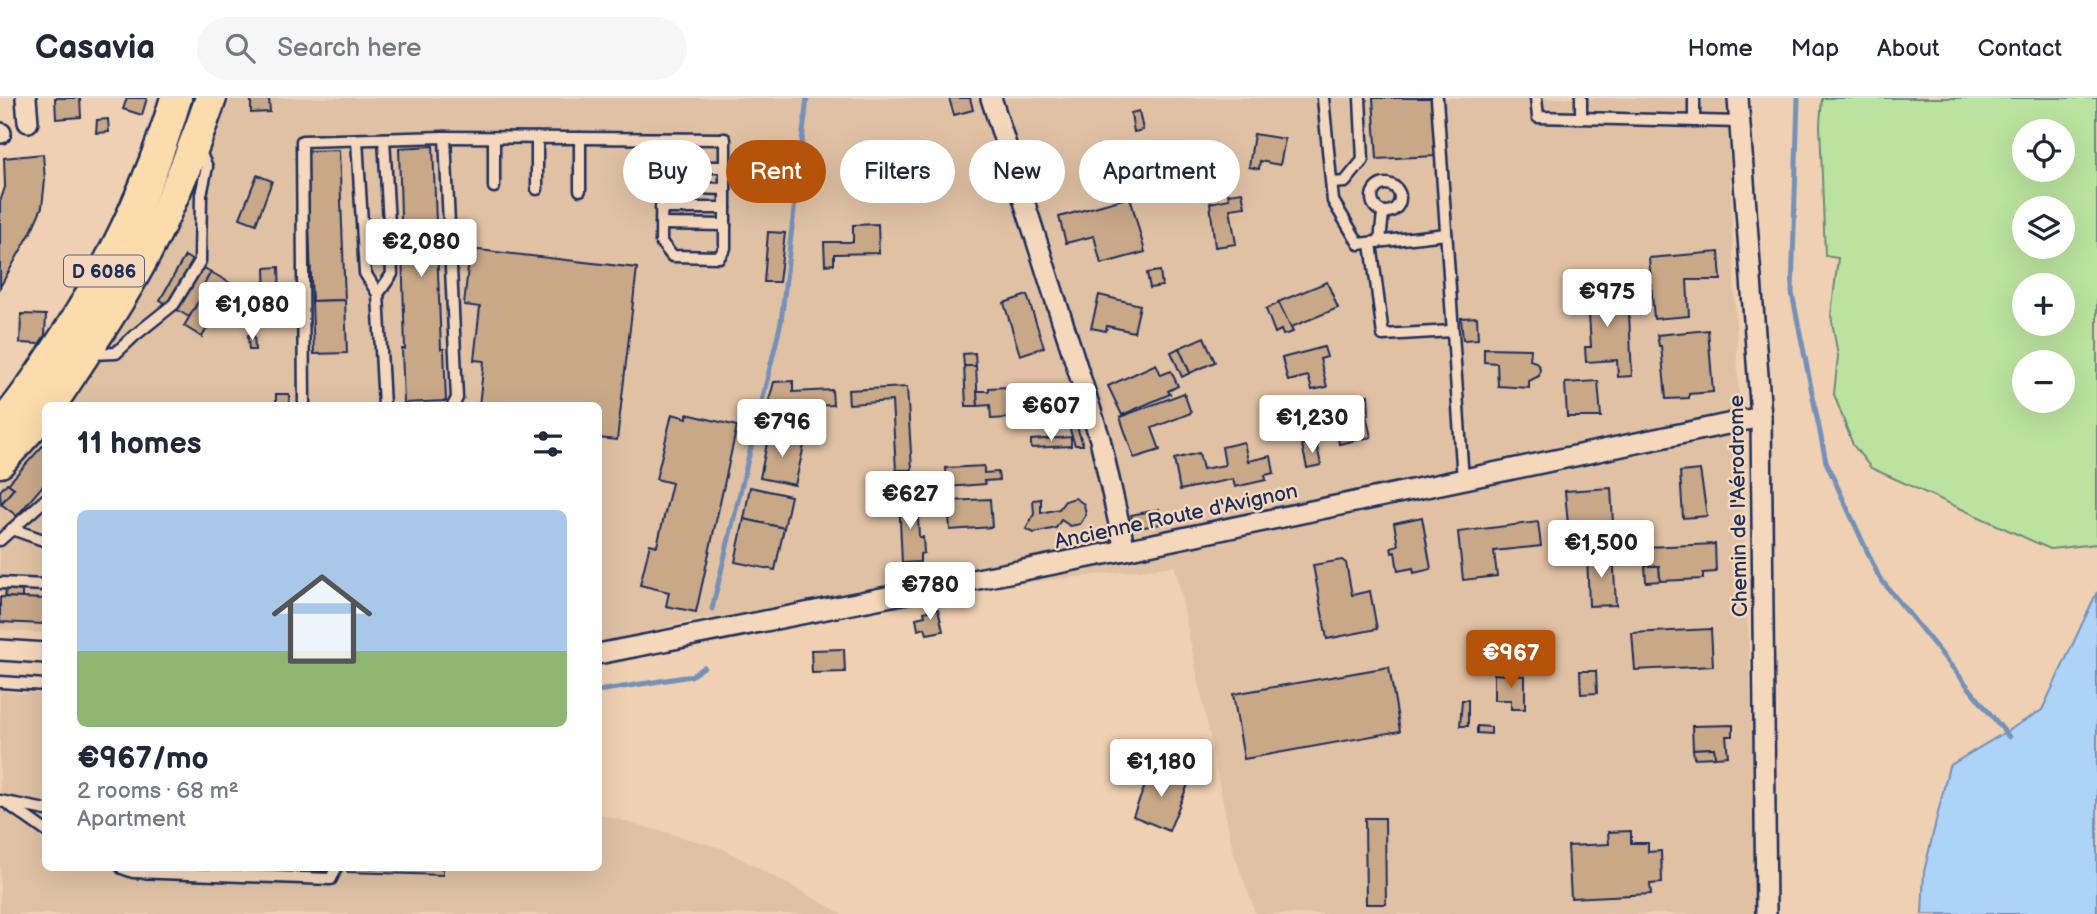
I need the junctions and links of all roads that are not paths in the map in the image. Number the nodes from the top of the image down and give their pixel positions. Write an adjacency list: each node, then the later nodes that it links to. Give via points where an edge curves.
1 (26, 98): 14 (street)
2 (176, 98): 49 (main road, D 6086, via 130,224 85,309)
3 (211, 98): 23 (main road, D 6086)
4 (991, 98): 56 (street, via 1100,439)
5 (1323, 98): 26 (lane)
6 (1360, 98): 26 (lane, via 1363,160 1345,182)
7 (1437, 98): 38 (lane)
8 (1536, 98): 12 (lane, via 1538,117)
9 (1581, 98): 12 (lane)
10 (1694, 98): 13 (lane)
11 (1738, 98): 15 (street, Chemin de l'Aérodrome)
12 (1581, 118): 13 (lane)
13 (1694, 121): 15 (lane)
14 (28, 122)
15 (1739, 122): 48 (street, Chemin de l'Aérodrome)
16 (445, 137): 17 (lane); 20 (lane); 46 (lane)
17 (494, 138): 18 (lane); 27 (lane)
18 (537, 138): 19 (lane); 28 (lane)
19 (580, 138): 21 (lane); 31 (lane)
20 (384, 139): 22 (lane); 40 (lane, via 392,274)
21 (662, 139): 25 (lane, via 725,139)
22 (357, 140): 40 (lane, via 365,273); 44 (lane, via 302,141)
23 (196, 143): 42 (main road, D 6086, via 158,229); 42 (lane, via 207,167 201,195 200,261 174,304 116,353)
24 (712, 167): 25 (lane)
25 (725, 167): 30 (lane)
26 (1332, 183): 39 (lane, via 1334,201 1359,244)
27 (494, 187)
28 (537, 189)
29 (712, 189): 30 (lane)
30 (725, 189): 34 (lane)
31 (580, 190)
32 (662, 203): 33 (lane)
33 (662, 208): 34 (lane); 36 (lane)
34 (725, 208): 37 (lane)
35 (1384, 213): 39 (lane)
36 (662, 224): 37 (lane); 37 (lane, via 661,242 671,256 719,257 725,248)
37 (725, 225)
38 (1446, 234): 39 (lane); 41 (lane)
39 (1376, 242): 41 (lane, via 1383,335)
40 (378, 294): 45 (lane)
41 (1452, 331): 51 (lane)
42 (84, 354): 43 (main road, D 6086)
43 (53, 402)
44 (304, 402)
45 (384, 402)
46 (455, 402)
47 (42, 415): 50 (main road)
48 (1761, 417): 51 (street, Ancienne Route d'Avignon); 69 (street, Chemin de l'Aérodrome)
49 (0, 427)
50 (0, 462)
51 (1463, 480): 56 (street, Ancienne Route d'Avignon)
52 (42, 503): 53 (lane)
53 (12, 529): 54 (lane); 55 (lane)
54 (0, 540)
55 (42, 540)
56 (1125, 550): 61 (street, Ancienne Route d'Avignon)
57 (0, 583): 58 (lane)
58 (42, 585)
59 (0, 650): 60 (street)
60 (42, 653)
61 (602, 653)
62 (0, 682): 63 (lane)
63 (42, 685)
64 (4, 802): 65 (lane); 66 (lane)
65 (42, 809)
66 (42, 828)
67 (130, 871): 68 (lane, via 331,879)
68 (335, 871)
69 (1766, 914)

